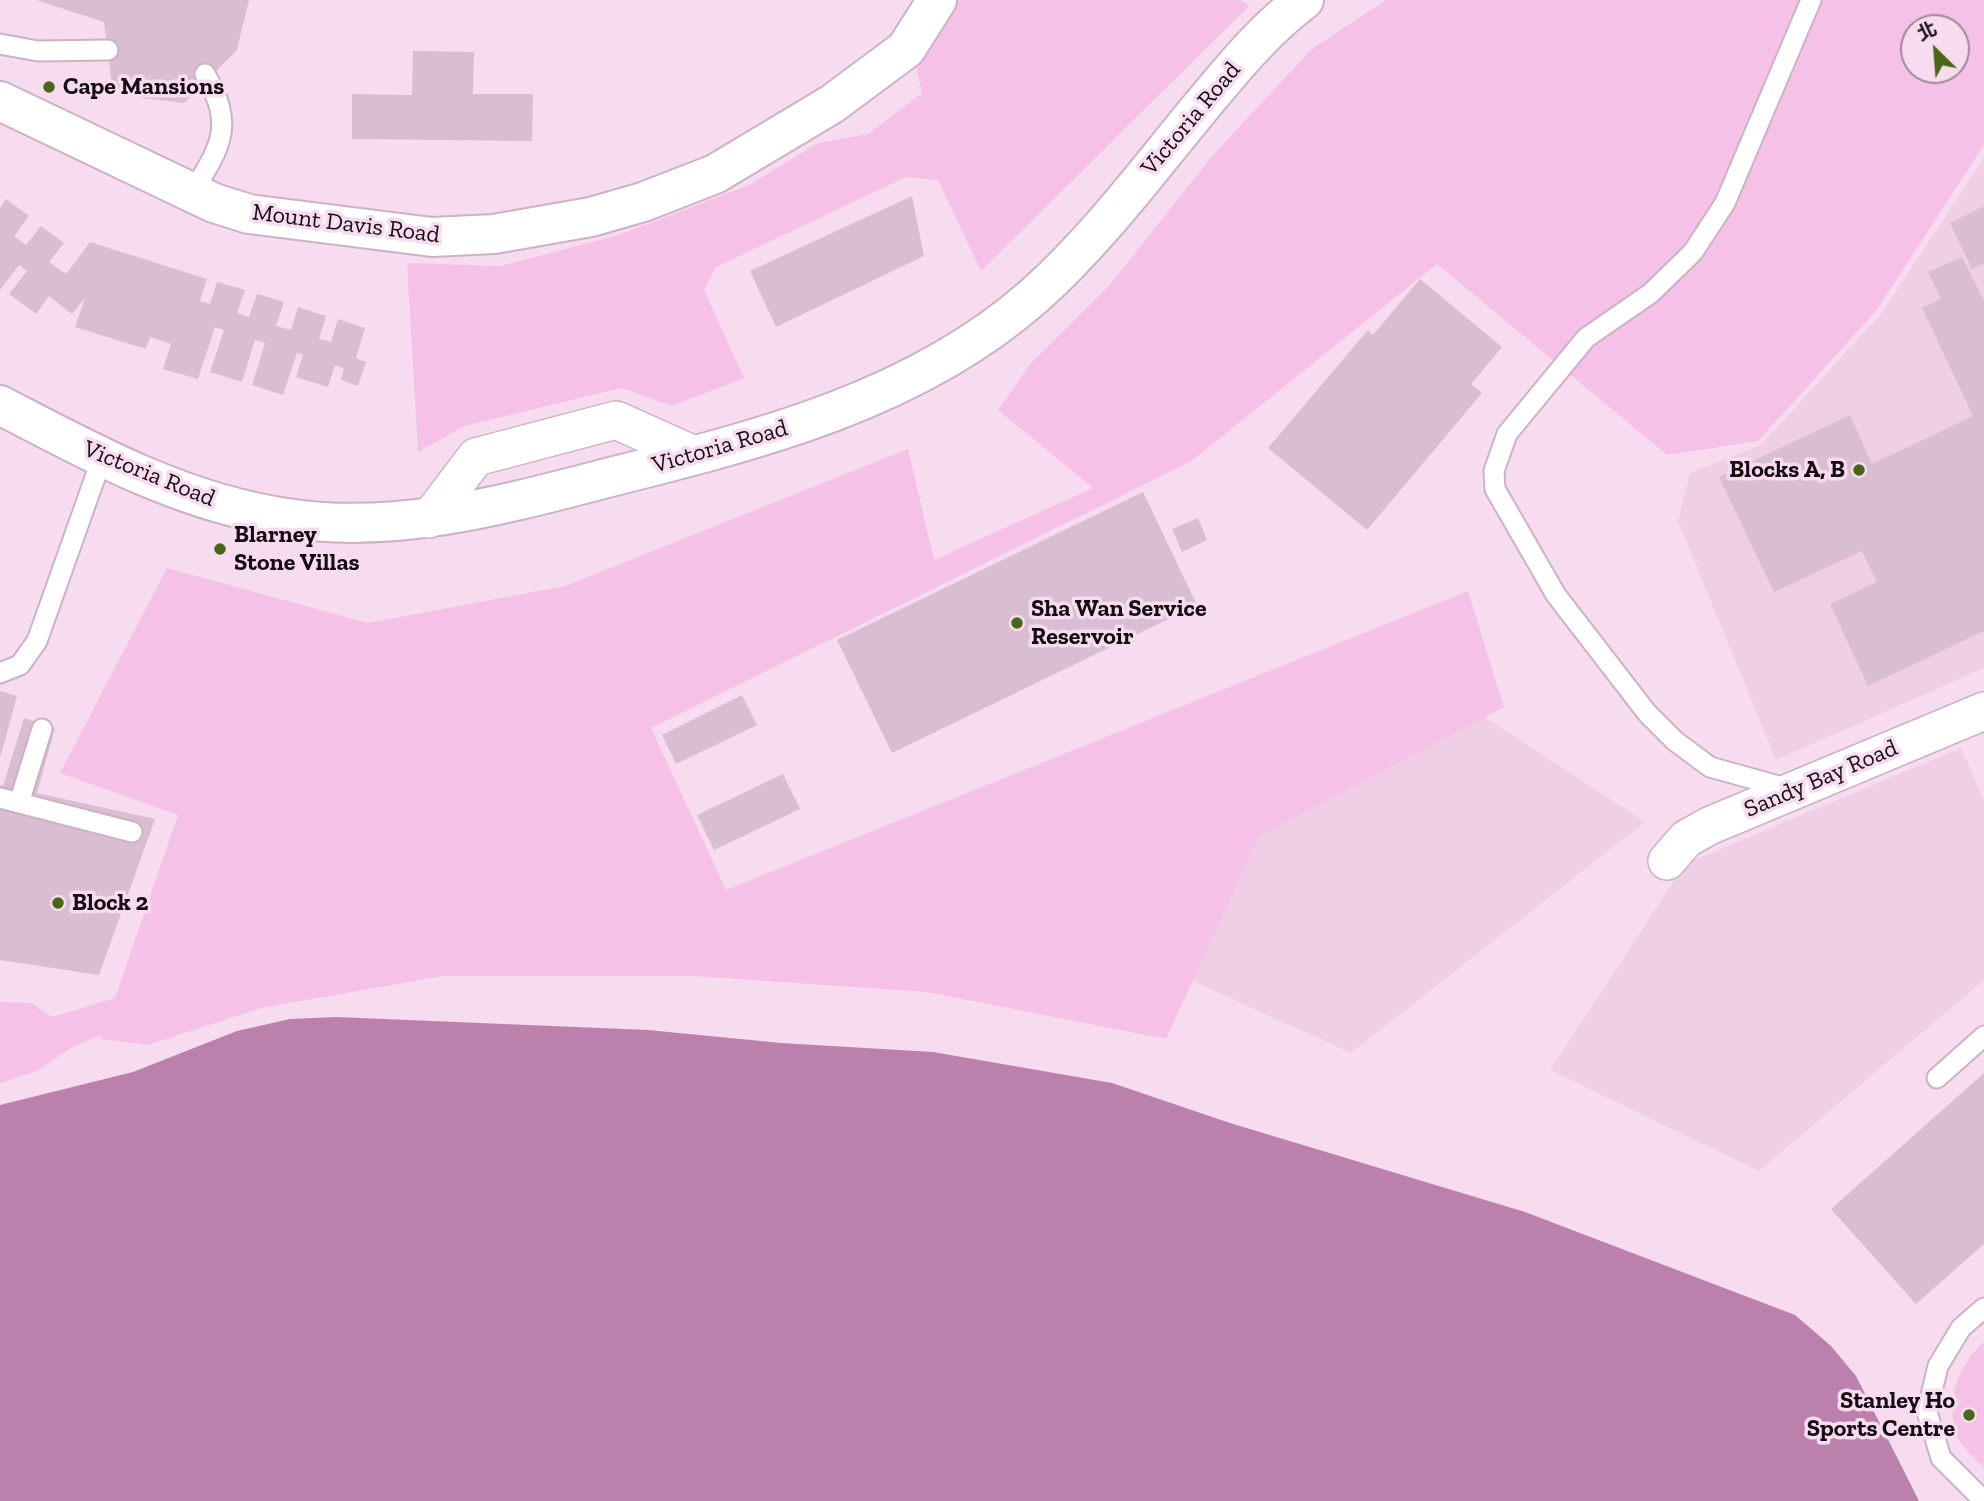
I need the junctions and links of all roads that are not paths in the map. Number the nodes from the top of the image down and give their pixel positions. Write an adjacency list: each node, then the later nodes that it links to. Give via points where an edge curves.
1 (937, 0): 8 (main road, Mount Davis Road, via 905,50 832,104 715,173 591,217 494,234 432,237 249,214)
2 (1304, 0): 10 (main road, Victoria Road, via 1239,61 1074,257 995,327 947,359 854,405)
3 (1811, 0): 16 (lane, via 1726,203 1699,243 1651,293 1587,338 1507,434 1494,471 1495,489 1556,595 1647,713 1710,766)
4 (0, 44): 5 (lane, via 38,51)
5 (108, 50)
6 (205, 75): 8 (lane, via 219,98 224,118 221,143)
7 (0, 101): 8 (main road, Mount Davis Road)
8 (192, 192)
9 (0, 405): 11 (main road, Victoria Road)
10 (694, 456): 12 (main road, Victoria Road); 12 (street, via 615,420 476,457)
11 (102, 458): 12 (main road, Victoria Road, via 203,500 245,511 354,523); 13 (lane, via 37,641 20,665)
12 (429, 519)
13 (0, 673)
14 (1984, 711): 16 (street, Sandy Bay Road)
15 (42, 729): 17 (lane)
16 (1791, 790): 19 (street, Sandy Bay Road, via 1686,839)
17 (10, 800): 18 (lane)
18 (132, 832)
19 (1667, 861)
20 (1984, 1036): 21 (lane)
21 (1937, 1078)
22 (1984, 1308): 23 (lane, via 1961,1328 1938,1366 1927,1412 1941,1458)
23 (1984, 1501)

